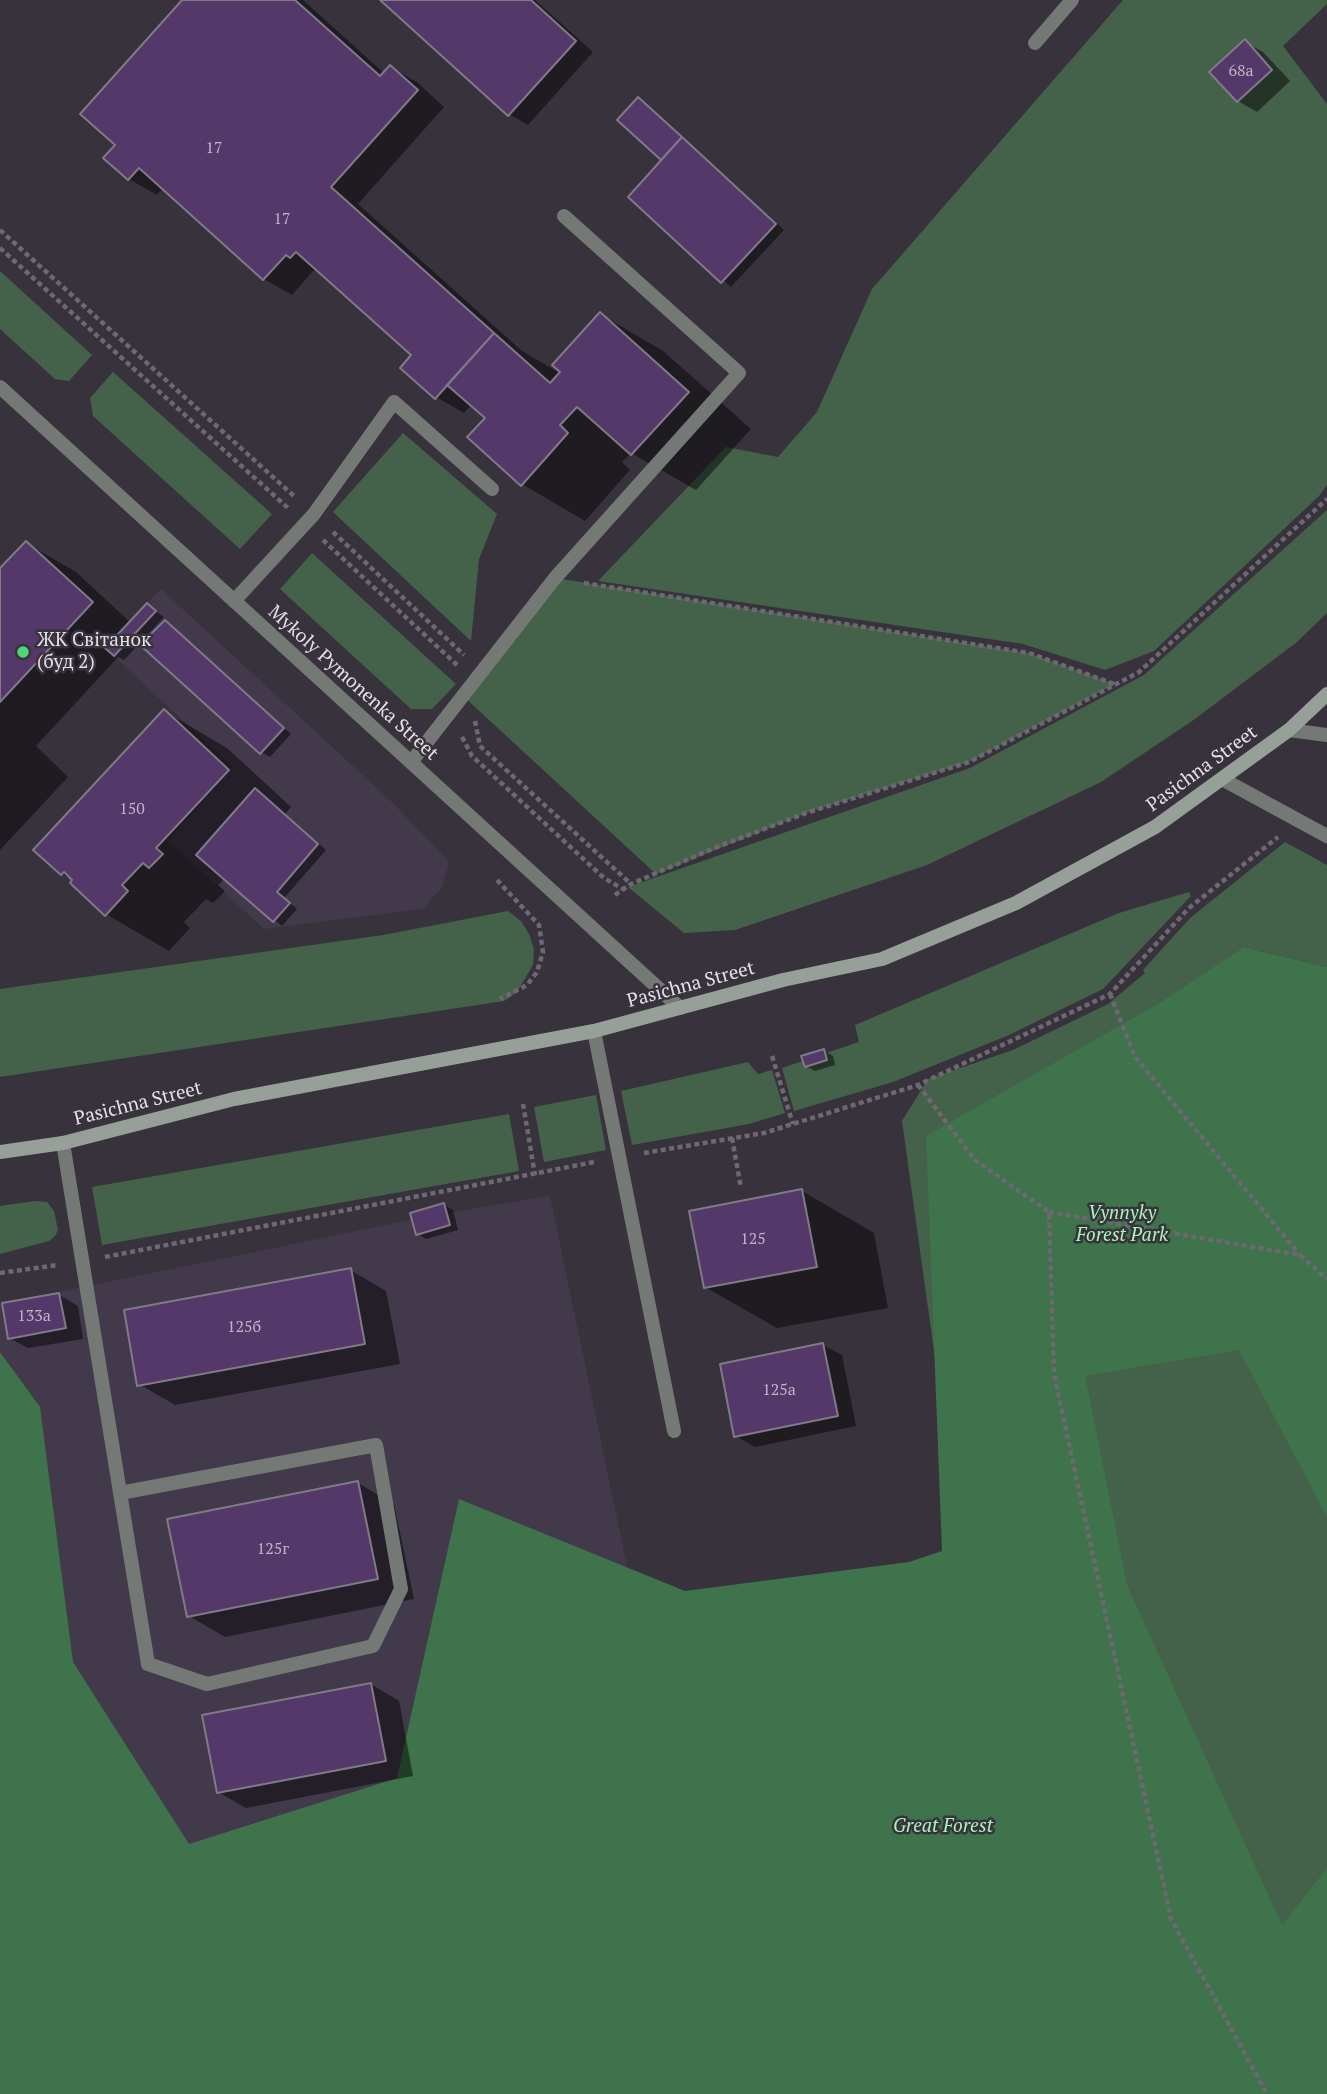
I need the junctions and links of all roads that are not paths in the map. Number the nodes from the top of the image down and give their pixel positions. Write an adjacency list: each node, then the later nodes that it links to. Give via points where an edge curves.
1 (1072, 0): 2 (street)
2 (1035, 43)
3 (564, 216): 10 (street, via 739,373 555,578)
4 (0, 387): 6 (street, Mykoly Pymonenka Street)
5 (492, 489): 6 (street, via 394,402 309,519)
6 (234, 601): 10 (street, Mykoly Pymonenka Street)
7 (1327, 694): 8 (main road, Pasichna Street)
8 (1289, 730): 9 (street); 11 (main road, Pasichna Street)
9 (1327, 735)
10 (412, 761): 13 (street, Mykoly Pymonenka Street)
11 (1224, 780): 12 (street); 13 (main road, Pasichna Street, via 1155,827 1004,908 882,959)
12 (1327, 836)
13 (680, 1008): 14 (main road, Pasichna Street)
14 (594, 1031): 15 (main road, Pasichna Street, via 234,1099); 17 (street)
15 (63, 1143): 16 (main road, Pasichna Street); 18 (street)
16 (0, 1152)
17 (674, 1431)
18 (120, 1493): 18 (street, via 148,1664 206,1684 373,1646 401,1590 376,1445)

